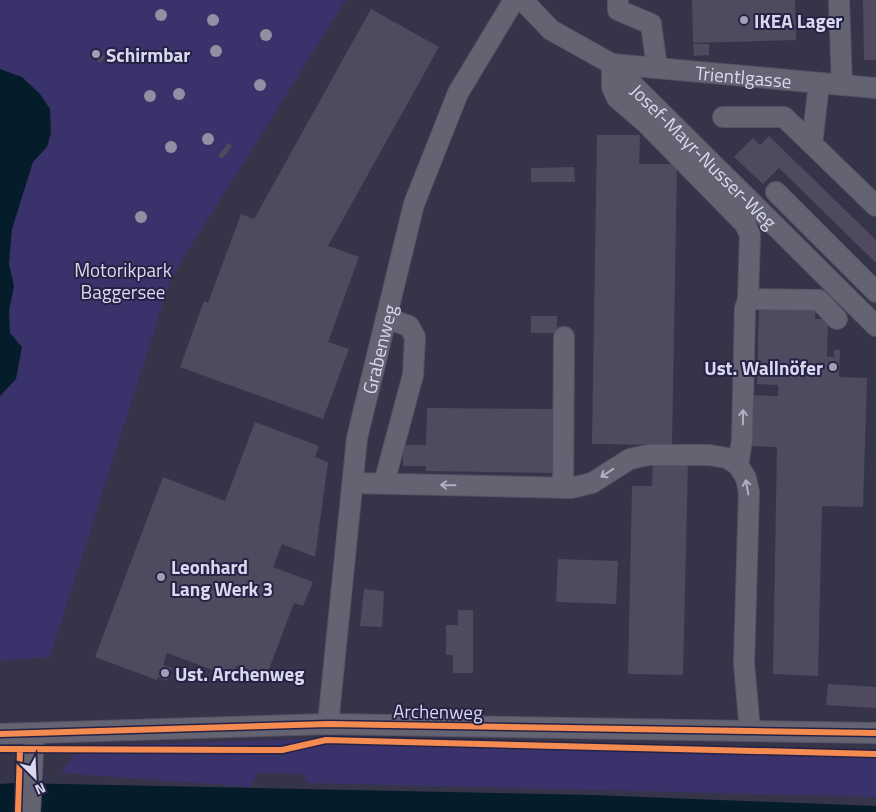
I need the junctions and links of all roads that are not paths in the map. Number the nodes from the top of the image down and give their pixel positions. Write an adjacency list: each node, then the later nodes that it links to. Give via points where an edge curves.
1 (514, 0): 16 (street, Grabenweg, via 458,92 414,204)
2 (523, 0): 5 (street, Josef-Mayr-Nusser-Weg, via 551,30)
3 (618, 0): 6 (street, via 618,10 651,24)
4 (839, 0): 8 (street)
5 (612, 64): 6 (street, Trientlgasse); 15 (street, via 612,86 617,98 647,124 745,224 750,235); 18 (street, Josef-Mayr-Nusser-Weg)
6 (657, 68): 7 (street, Trientlgasse)
7 (820, 83): 8 (street, Trientlgasse); 11 (street)
8 (842, 85): 9 (street, Trientlgasse)
9 (876, 88)
10 (723, 117): 11 (street, via 784,117)
11 (812, 144): 13 (street)
12 (776, 192): 14 (street)
13 (876, 206)
14 (876, 292)
15 (748, 299): 17 (street, via 819,300); 20 (street, one-way to 15)
16 (386, 318): 21 (street, Grabenweg, via 357,438); 22 (street, via 409,326 415,337 413,375)
17 (838, 320)
18 (876, 326)
19 (564, 337): 23 (street)
20 (738, 466): 23 (street, one-way to 23, via 727,458 709,455 648,455 630,460 592,483); 25 (street, one-way to 20, via 744,663 749,492 746,478)
21 (352, 482): 22 (street); 24 (street, Grabenweg)
22 (384, 483): 23 (street, one-way to 22)
23 (563, 488)
24 (328, 724): 25 (street, Archenweg); 26 (street, Archenweg)
25 (750, 732): 27 (street, Archenweg)
26 (34, 733): 28 (street, Archenweg); 29 (street)
27 (876, 733)
28 (0, 734)
29 (30, 812)

